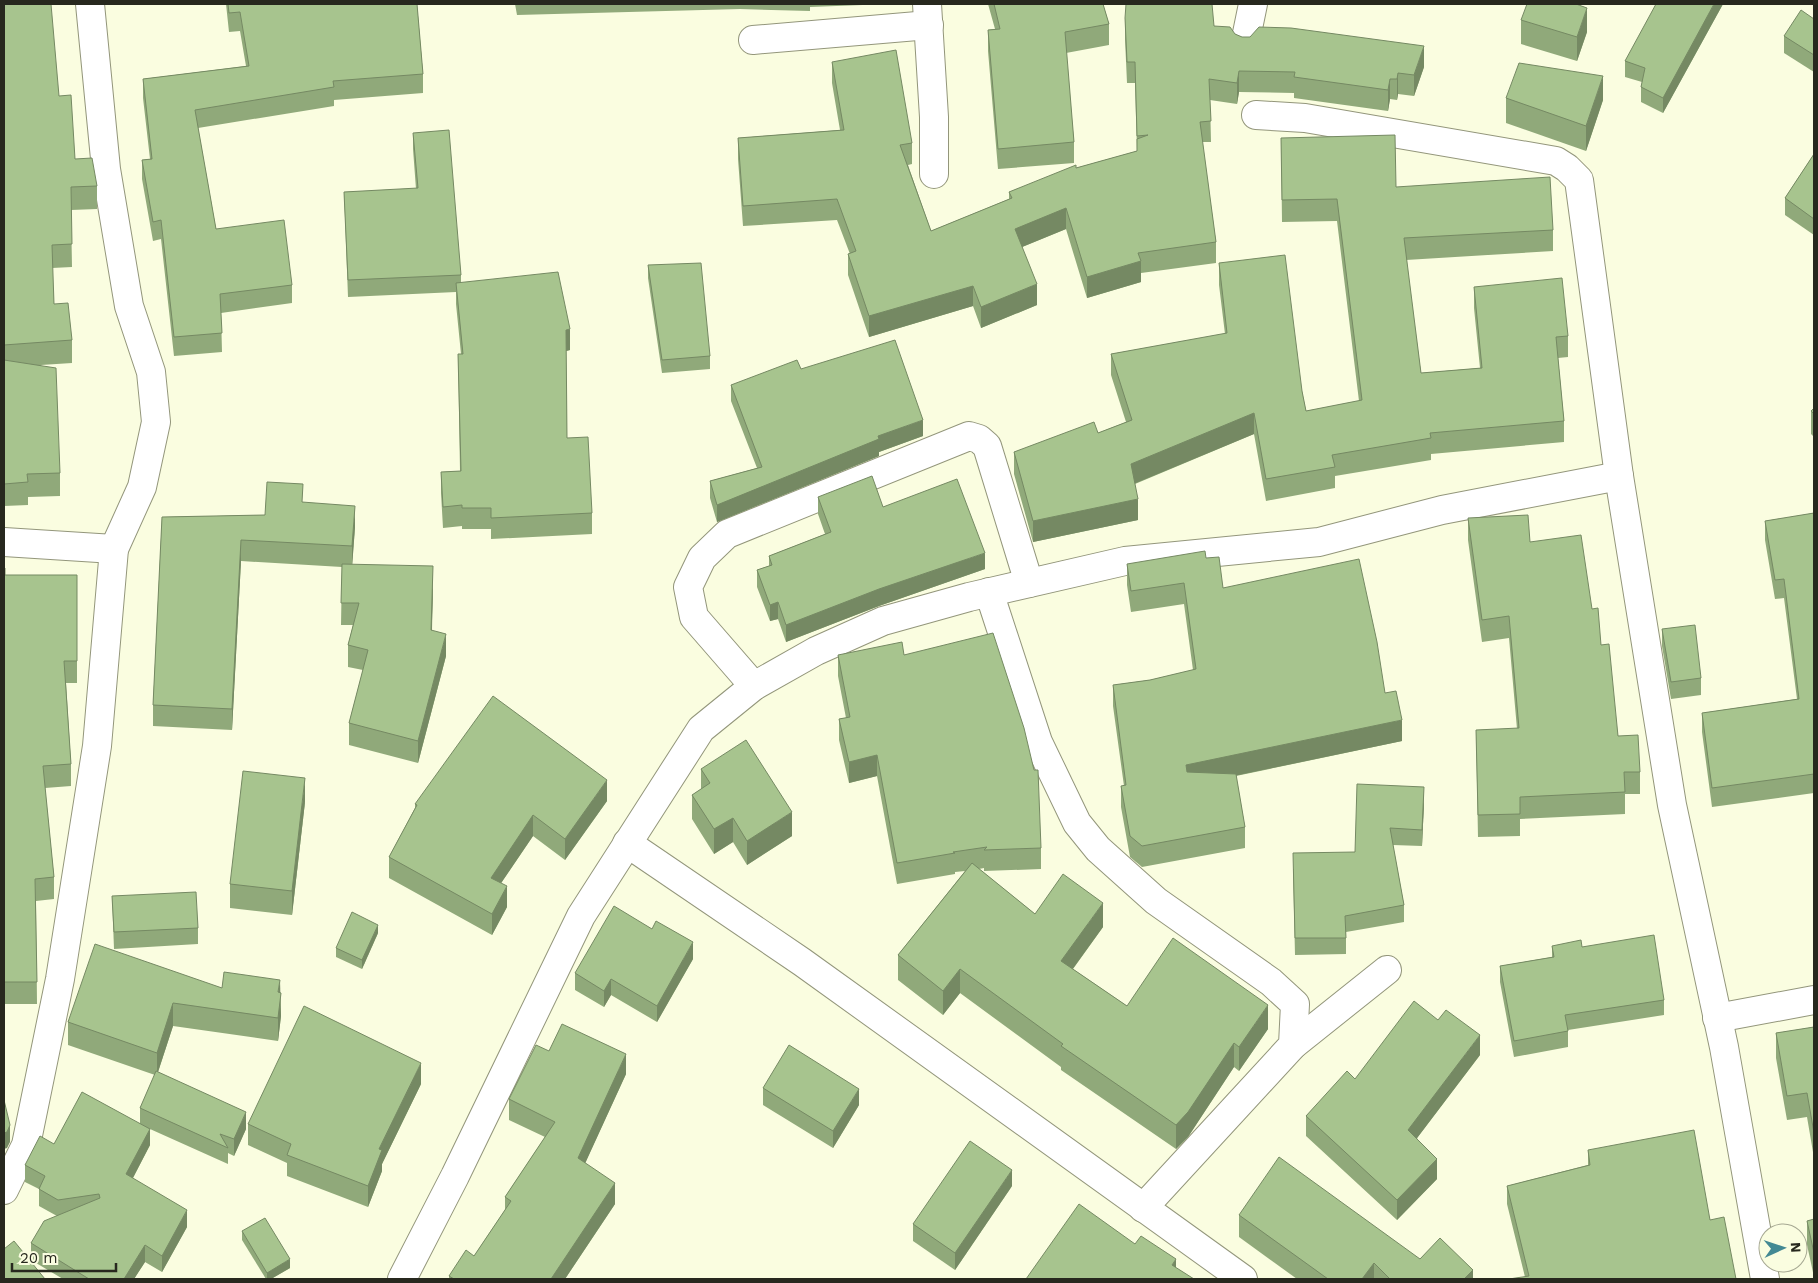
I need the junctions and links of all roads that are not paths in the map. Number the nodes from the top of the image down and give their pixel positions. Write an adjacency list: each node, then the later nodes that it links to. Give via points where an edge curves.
1 (90, 4): 10 (street, via 106,169 129,306 151,372 156,422 142,487)
2 (1253, 4): 5 (street)
3 (928, 14): 4 (street); 7 (street)
4 (753, 40)
5 (1245, 43)
6 (1256, 115): 8 (street, via 1305,118 1547,159 1567,168 1579,180)
7 (934, 174)
8 (1619, 476): 11 (street, via 1442,510 1320,542 1125,561); 17 (street, via 1672,805)
9 (4, 542): 10 (street)
10 (114, 549): 19 (street, via 97,746 60,979 26,1145)
11 (1029, 583): 12 (street); 13 (street, via 987,446 969,436 727,534 702,558 688,587 694,617)
12 (990, 592): 13 (street, via 883,621 816,651); 18 (street, via 1038,742 1077,823 1098,848 1156,901 1271,982 1295,1004)
13 (754, 686): 14 (street, via 701,728)
14 (627, 843): 20 (street, via 802,962); 21 (street, via 580,916 456,1176)
15 (1387, 970): 18 (street)
16 (1814, 1000): 17 (street)
17 (1717, 1018): 23 (street)
18 (1294, 1044): 20 (street)
19 (4, 1190)
20 (1143, 1208): 22 (street)
21 (402, 1279)
22 (1243, 1279)
23 (1765, 1279)

